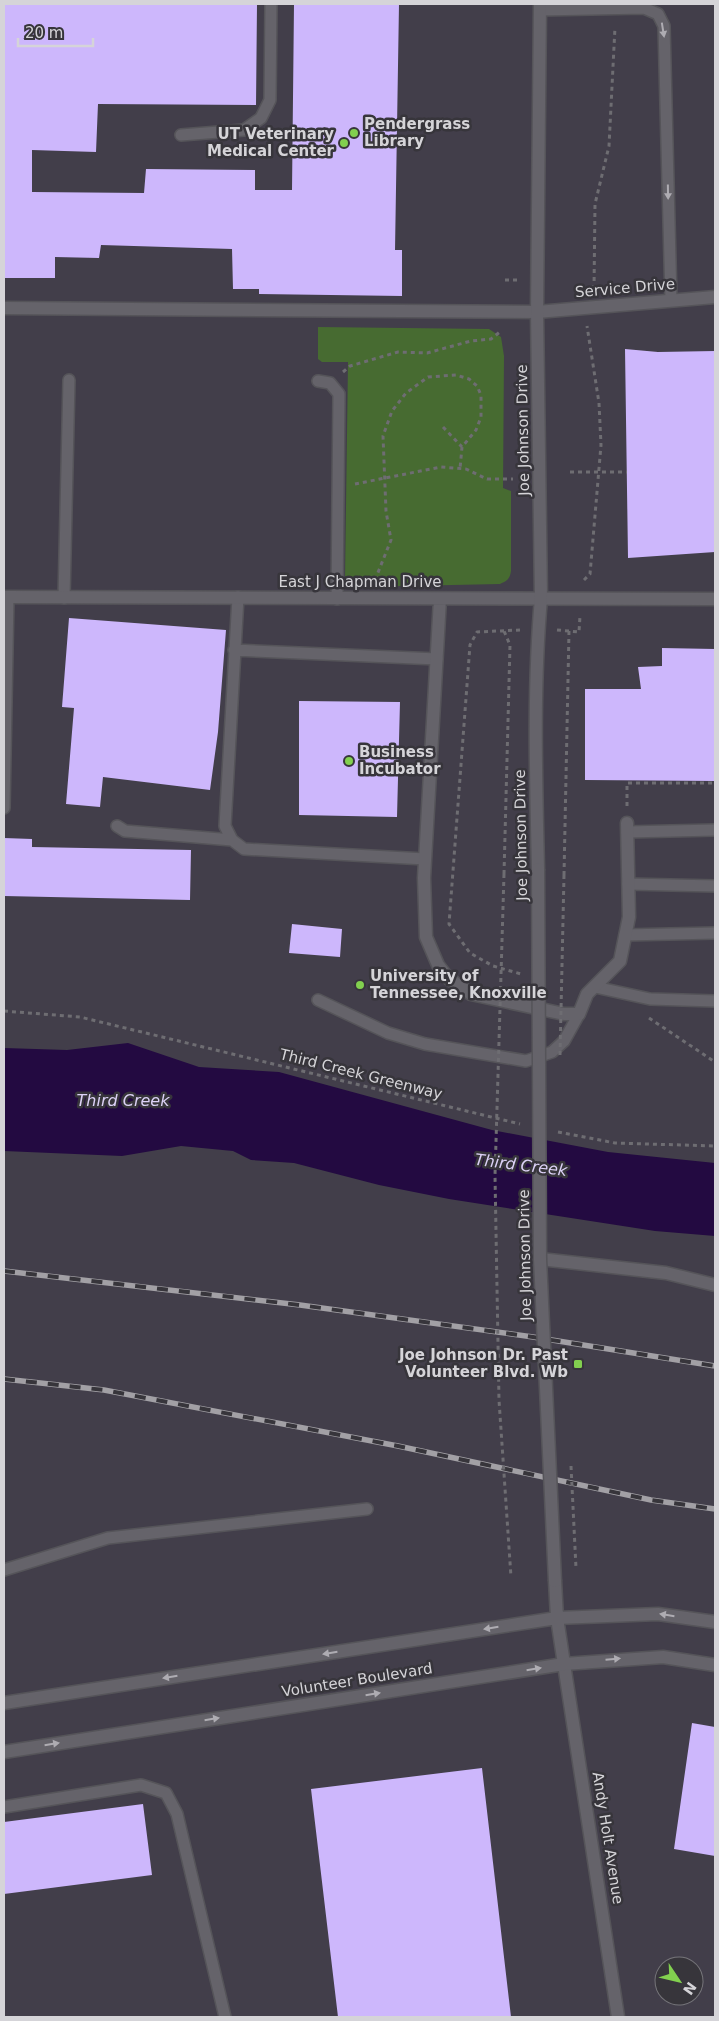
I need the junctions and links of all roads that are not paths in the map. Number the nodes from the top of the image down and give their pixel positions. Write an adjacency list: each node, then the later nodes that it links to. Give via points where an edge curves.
1 (271, 4): 3 (lane, via 270,100 261,118 244,130)
2 (540, 7): 5 (lane, one-way to 5, via 644,8 658,14 664,26); 7 (street, Joe Johnson Drive)
3 (181, 136)
4 (715, 297): 5 (street, Service Drive)
5 (671, 300): 7 (street, Service Drive)
6 (4, 308): 7 (street, Service Drive)
7 (537, 312): 13 (street, Joe Johnson Drive)
8 (69, 380): 11 (lane)
9 (318, 381): 14 (lane, via 330,383 339,394)
10 (6, 597): 11 (street, East J Chapman Drive); 19 (lane)
11 (64, 598): 12 (street, East J Chapman Drive)
12 (238, 598): 14 (street, East J Chapman Drive); 17 (lane)
13 (541, 598): 15 (street, East J Chapman Drive); 16 (street, East J Chapman Drive); 33 (street, Joe Johnson Drive, bridge, via 536,770)
14 (337, 599): 15 (street, East J Chapman Drive)
15 (440, 599): 18 (street)
16 (715, 600)
17 (234, 650): 18 (lane); 23 (lane, via 225,826)
18 (437, 659): 24 (street)
19 (4, 808)
20 (117, 826): 23 (lane, via 125,831)
21 (627, 827): 22 (lane); 25 (street)
22 (715, 830)
23 (232, 840): 24 (lane, via 244,848)
24 (425, 859): 32 (street, via 426,937 438,965 448,978 471,994 564,1014)
25 (628, 884): 26 (lane); 28 (street)
26 (715, 886)
27 (715, 933): 28 (lane)
28 (625, 935): 29 (street, via 620,961)
29 (595, 987): 31 (lane, via 650,999); 32 (street, via 587,994)
30 (318, 1000): 32 (lane, via 388,1033 425,1044 526,1061 552,1052 564,1040)
31 (715, 1001)
32 (579, 1014)
33 (540, 1259): 34 (street, via 666,1273); 37 (street, Joe Johnson Drive, bridge)
34 (715, 1285)
35 (367, 1509): 36 (lane, via 108,1538)
36 (4, 1570)
37 (557, 1618): 38 (street, Volunteer Boulevard, one-way to 37, via 658,1614); 39 (street, Joe Johnson Drive); 41 (street, Volunteer Boulevard, one-way to 41)
38 (715, 1622)
39 (564, 1664): 40 (street, Volunteer Boulevard, one-way to 40, via 663,1657); 42 (street, Volunteer Boulevard, one-way to 39); 45 (street, Andy Holt Avenue)
40 (715, 1665)
41 (4, 1703)
42 (4, 1752)
43 (4, 1807): 44 (lane, via 141,1785 166,1793 177,1814)
44 (225, 2017)
45 (618, 2017)

